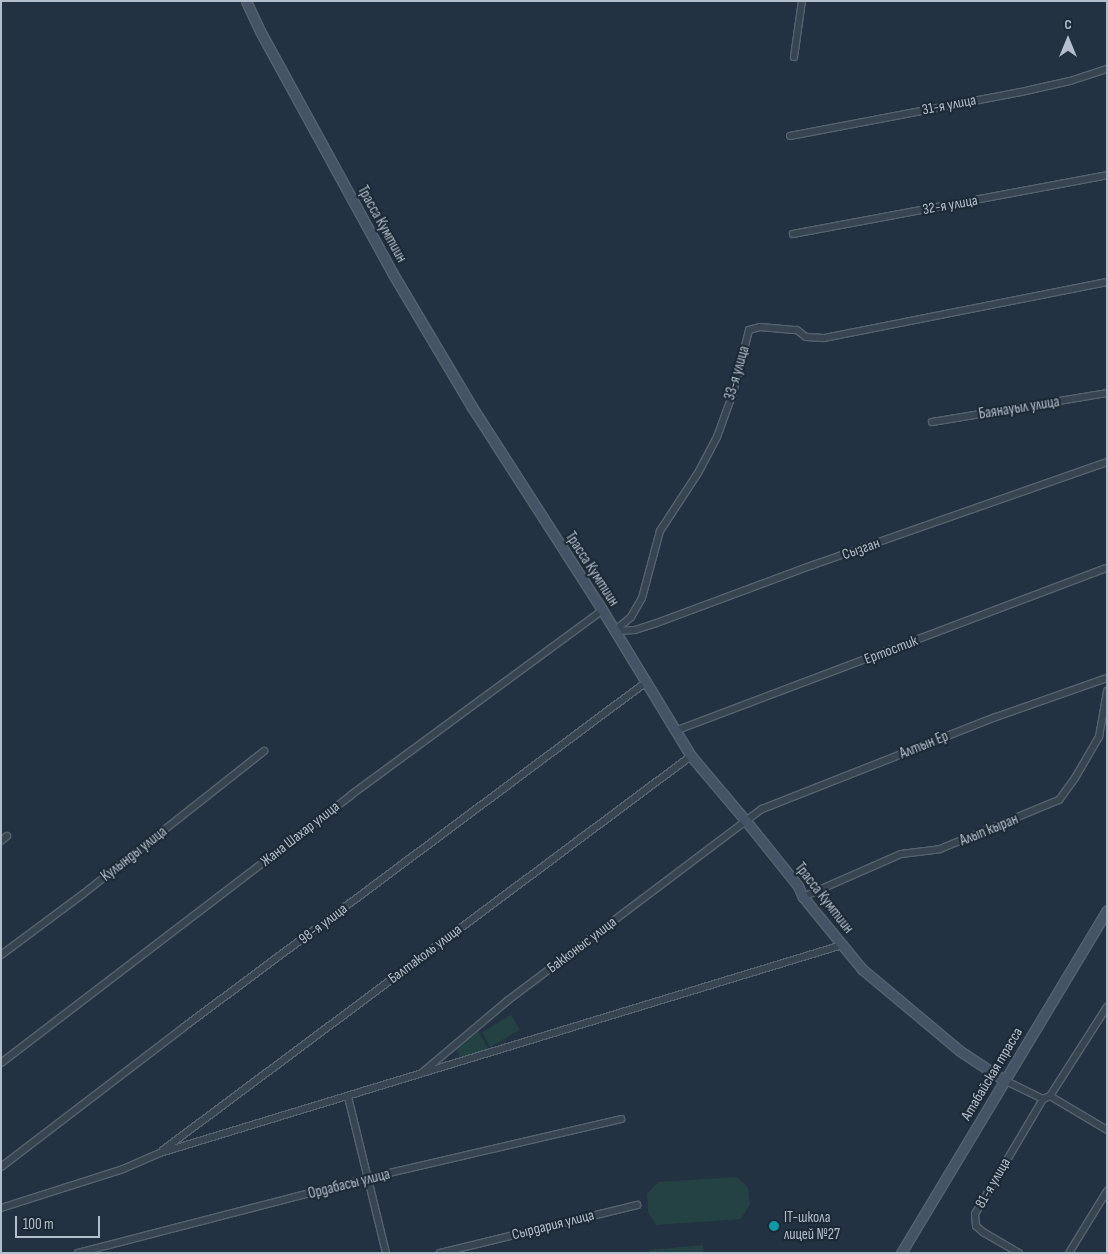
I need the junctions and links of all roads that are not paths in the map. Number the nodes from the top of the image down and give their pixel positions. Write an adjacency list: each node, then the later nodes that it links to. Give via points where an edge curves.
1 (246, 1): 13 (street, Трасса Кумтиин, via 403,290 472,407)
2 (802, 1): 3 (street)
3 (794, 57)
4 (1107, 69): 5 (street, 31-я улица, via 1021,92)
5 (790, 136)
6 (1107, 175): 7 (street, 32-я улица)
7 (793, 234)
8 (1107, 282): 14 (street, 33-я улица, via 824,338 806,337 797,330 760,327 749,330 733,393 717,437 660,531 642,598 631,617)
9 (1107, 393): 10 (street, Баянауыл улица)
10 (932, 422)
11 (1107, 462): 14 (street, Сызган, via 654,624 635,630)
12 (1107, 568): 18 (street, Ертостик)
13 (603, 610): 14 (street, Трасса Кумтиин); 29 (street, Жана Шахар улица, via 351,795)
14 (614, 631): 16 (street, Трасса Кумтиин)
15 (1107, 678): 21 (street, Алтын Ер, via 996,716 762,808)
16 (645, 683): 18 (street, Трасса Кумтиин); 38 (street, 98-я улица)
17 (1107, 691): 24 (street, Алып кыран, via 1099,737 1059,800 940,849 901,854)
18 (675, 731): 20 (street, Трасса Кумтиин)
19 (264, 751): 27 (street, Кулынды улица)
20 (691, 756): 21 (street, Трасса Кумтиин); 37 (street, Балтаколь улица)
21 (746, 821): 24 (street, Трасса Кумтиин); 30 (street, Бакконыс улица, via 508,1001)
22 (7, 836): 23 (street)
23 (1, 841)
24 (804, 897): 26 (street, Трасса Кумтиин)
25 (1107, 910): 31 (street, Атабайская трасса)
26 (842, 945): 30 (street); 31 (street, Трасса Кумтиин, via 884,988 960,1051)
27 (1, 955)
28 (1107, 1007): 32 (street)
29 (1, 1062)
30 (422, 1073): 33 (street)
31 (1004, 1080): 34 (street); 46 (street, Атабайская трасса)
32 (1050, 1096): 34 (street); 36 (street)
33 (348, 1097): 37 (street); 39 (street)
34 (1043, 1099): 47 (street, 81-я улица, via 975,1214 976,1226)
35 (620, 1119): 39 (street, Ордабасы улица)
36 (1107, 1130)
37 (160, 1153): 42 (street, via 123,1169)
38 (1, 1167)
39 (368, 1178): 43 (street, Ордабасы улица); 44 (street)
40 (1107, 1191): 48 (street)
41 (637, 1205): 45 (street, Сырдария улица)
42 (1, 1208)
43 (78, 1253)
44 (386, 1253)
45 (440, 1253)
46 (901, 1253)
47 (1019, 1253)
48 (1069, 1253)

